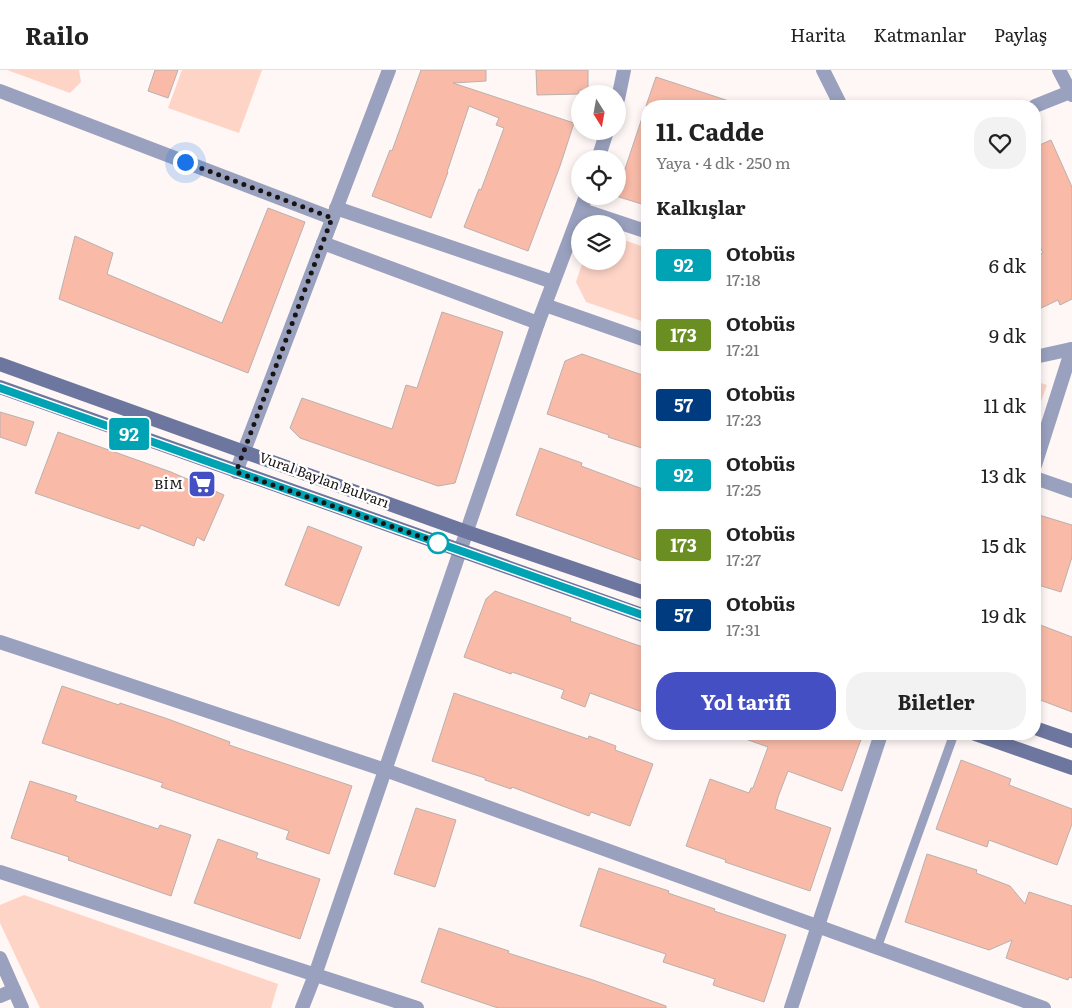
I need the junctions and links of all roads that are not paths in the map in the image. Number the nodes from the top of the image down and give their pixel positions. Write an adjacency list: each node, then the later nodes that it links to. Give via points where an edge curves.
1 (389, 70): 12 (street)
2 (624, 70): 5 (street)
3 (823, 70): 8 (street)
4 (1065, 74): 7 (street)
5 (621, 85)
6 (0, 91): 12 (street)
7 (1071, 93): 9 (street)
8 (838, 100)
9 (1041, 104)
10 (583, 205): 15 (street)
11 (588, 205): 13 (street)
12 (334, 213): 14 (street); 15 (street)
13 (641, 229)
14 (323, 243): 17 (street); 24 (street)
15 (553, 282): 16 (street)
16 (546, 305): 17 (street); 18 (street)
17 (538, 323): 28 (street)
18 (641, 339)
19 (1072, 349): 20 (street); 23 (street)
20 (1041, 356)
21 (0, 364): 24 (main road, Vural Baylan Bulvarı)
22 (0, 388): 25 (main road, Vural Baylan Bulvarı)
23 (1041, 446)
24 (245, 451): 25 (street); 28 (main road, Vural Baylan Bulvarı)
25 (236, 472): 29 (main road, Vural Baylan Bulvarı)
26 (1041, 480): 27 (street)
27 (1072, 491)
28 (467, 532): 29 (street); 30 (main road, Vural Baylan Bulvarı)
29 (460, 551): 31 (main road, Vural Baylan Bulvarı); 39 (street)
30 (641, 592)
31 (641, 615)
32 (0, 642): 39 (street)
33 (1041, 730): 37 (main road)
34 (878, 740): 41 (street)
35 (952, 740): 42 (lane)
36 (992, 740): 38 (main road)
37 (1072, 741)
38 (1072, 768)
39 (385, 770): 41 (street); 44 (street)
40 (0, 872): 44 (street)
41 (818, 926): 42 (street); 50 (street)
42 (877, 948): 51 (street)
43 (0, 958): 45 (street)
44 (315, 975): 48 (street); 49 (street)
45 (14, 990): 46 (street); 47 (street)
46 (0, 996)
47 (22, 1008)
48 (302, 1008)
49 (417, 1008)
50 (791, 1008)
51 (1044, 1008)

